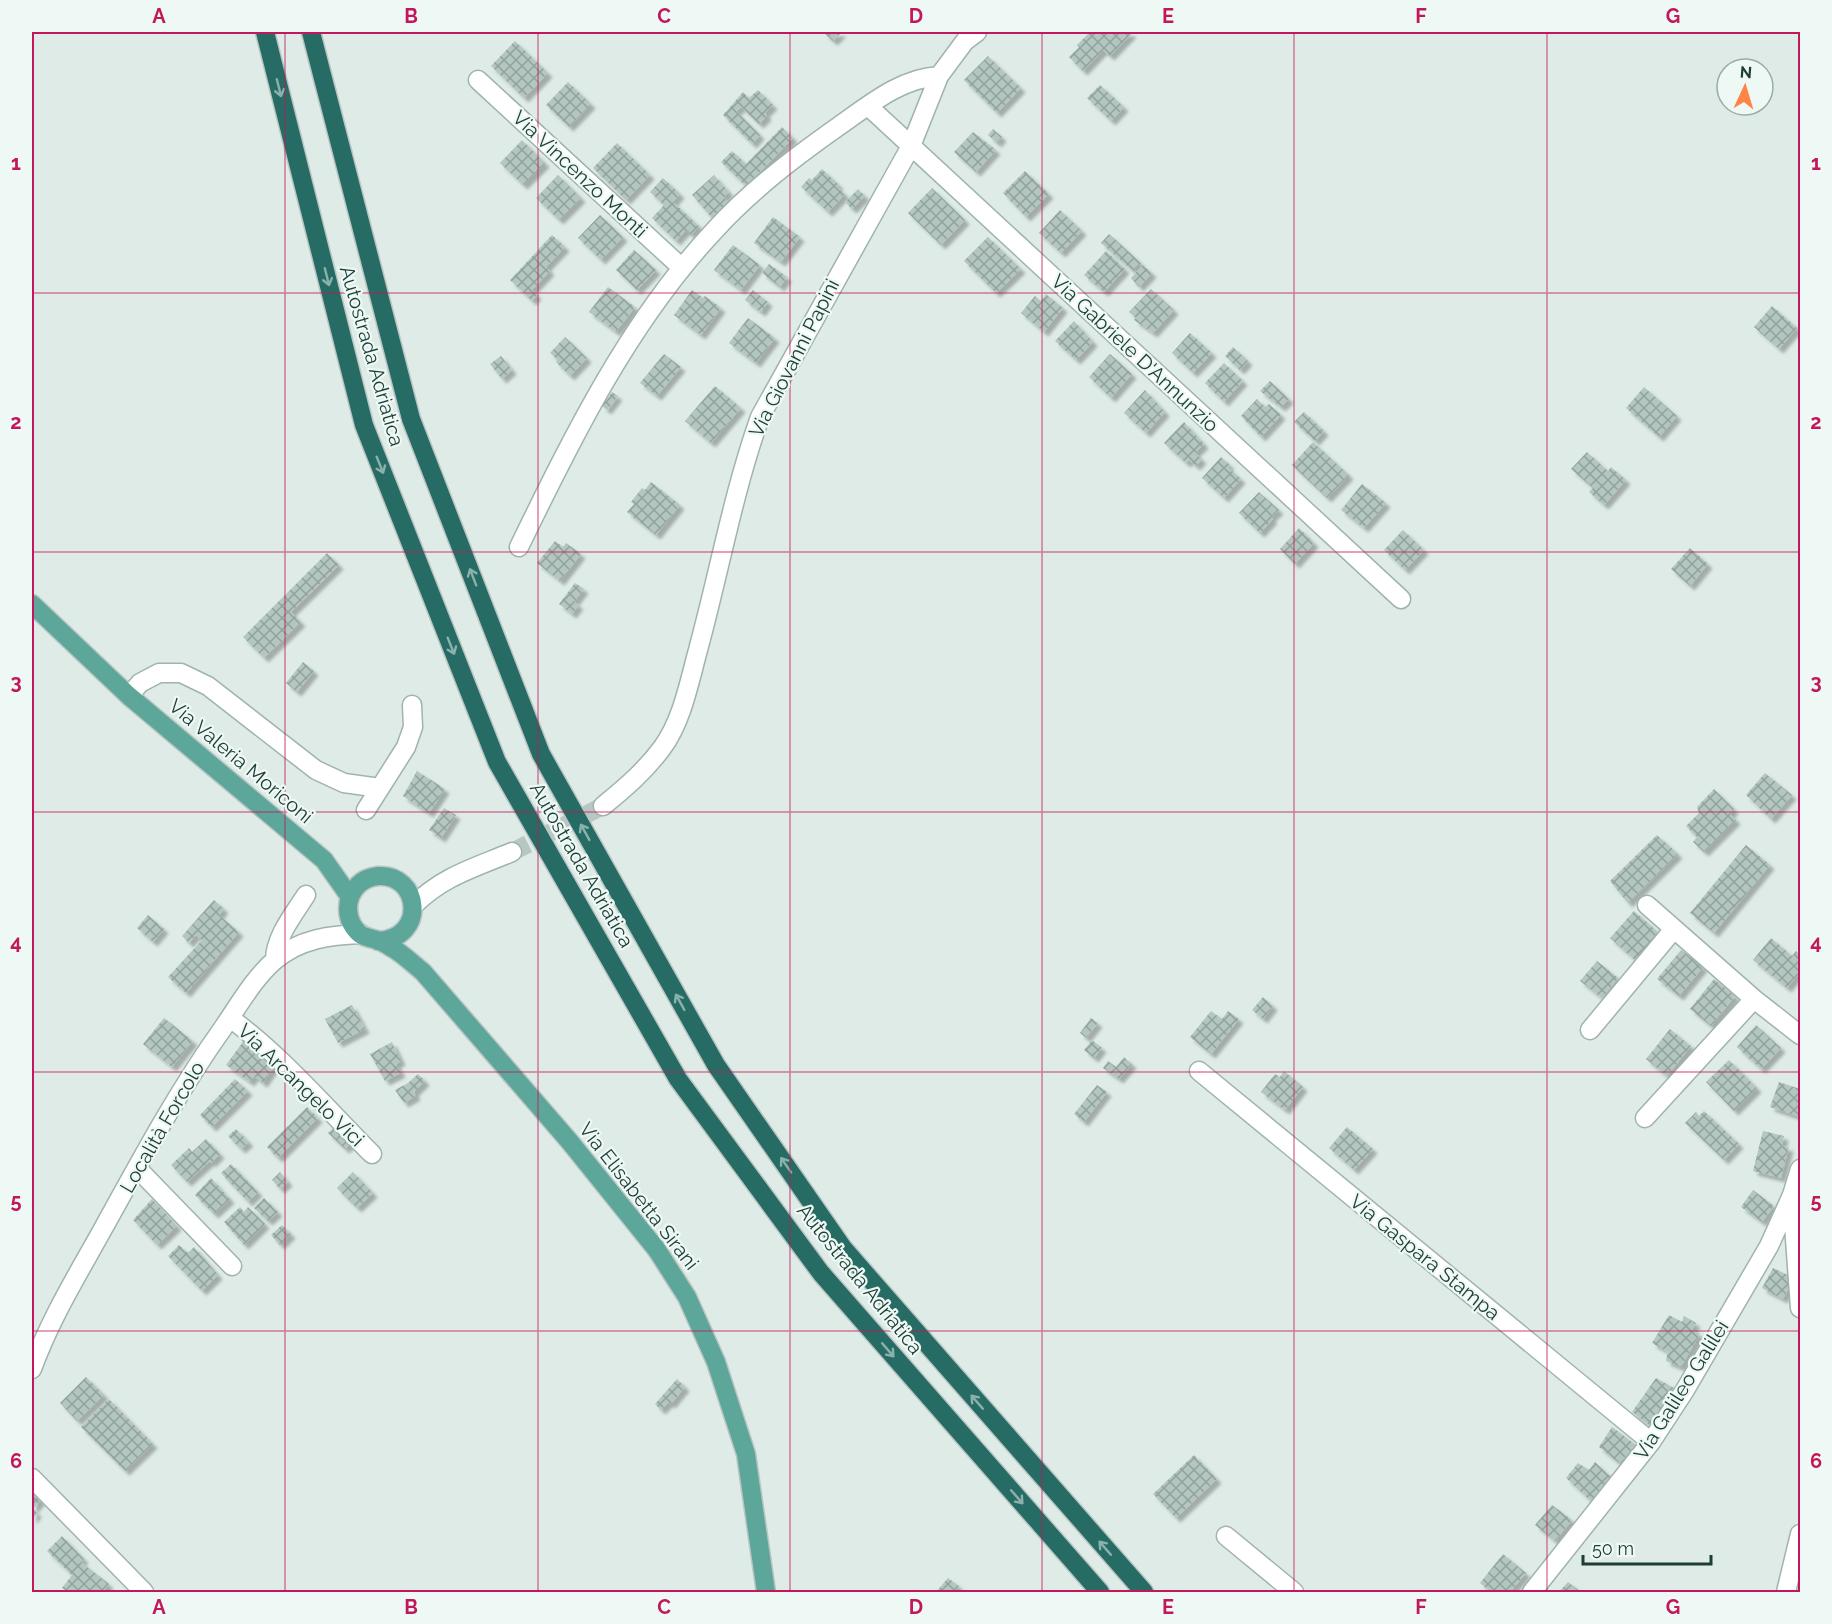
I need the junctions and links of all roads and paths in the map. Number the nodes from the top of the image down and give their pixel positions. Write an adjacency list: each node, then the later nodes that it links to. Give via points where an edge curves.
1 (265, 32): 51 (highway, Autostrada Adriatica, one-way to 51, via 364,425 497,762 685,1088 821,1273)
2 (311, 32): 52 (highway, Autostrada Adriatica, one-way to 2, via 843,1248 716,1065 541,753 411,419)
3 (977, 32): 4 (street, Via Giovanni Papini, via 965,41)
4 (939, 76): 6 (street, via 908,82); 7 (street, Via Giovanni Papini)
5 (478, 80): 8 (street, Via Vincenzo Monti)
6 (868, 106): 7 (street, Via Gabriele D'Annunzio); 8 (street, via 748,197)
7 (911, 146): 10 (street, Via Gabriele D'Annunzio); 15 (street, Via Giovanni Papini, via 760,417 744,462 682,706 663,747 635,780)
8 (682, 268): 9 (street, via 610,372)
9 (519, 547)
10 (1401, 599)
11 (32, 604): 12 (main road, Via Valeria Moriconi)
12 (129, 696): 14 (street, Via Valeria Moriconi, via 140,683 159,673 181,673 208,686 316,770 344,783); 18 (main road, Via Valeria Moriconi)
13 (412, 705): 14 (street, via 413,727 406,747)
14 (380, 788): 16 (street)
15 (603, 806)
16 (366, 810)
17 (512, 852): 20 (street)
18 (324, 860): 19 (main road, Via Valeria Moriconi); 23 (main road, Via Valeria Moriconi)
19 (366, 878): 21 (main road, via 383,876); 23 (main road, via 357,885)
20 (444, 880): 21 (street); 25 (street, via 427,892)
21 (400, 882): 25 (main road, via 406,889)
22 (306, 895): 30 (street, Località Forcolo, via 278,941)
23 (349, 904): 27 (main road, via 350,920); 28 (street, via 336,924)
24 (1647, 905): 26 (street)
25 (411, 915): 29 (main road, via 397,937); 31 (main road, Via Elisabetta Sirani, via 411,942)
26 (1674, 929): 32 (street); 34 (street)
27 (361, 934): 28 (street); 29 (main road)
28 (318, 938): 30 (street)
29 (378, 940): 31 (main road, Via Elisabetta Sirani)
30 (275, 960): 33 (street, Località Forcolo)
31 (423, 972): 50 (main road, Via Elisabetta Sirani, via 570,1142 657,1250 687,1297 716,1362 746,1454)
32 (1754, 999): 35 (street); 37 (street)
33 (230, 1018): 38 (street, Via Arcangelo Vici, via 292,1073); 39 (street, Località Forcolo, via 200,1060)
34 (1590, 1029)
35 (1800, 1035)
36 (1199, 1071): 45 (street, Via Gaspara Stampa)
37 (1645, 1118)
38 (372, 1154)
39 (137, 1168): 42 (street); 44 (street, Località Forcolo, via 44,1335)
40 (1800, 1169): 41 (street, Via Galileo Galilei)
41 (1792, 1195): 43 (street); 45 (street, Via Galileo Galilei, via 1768,1246)
42 (232, 1266)
43 (1800, 1308)
44 (32, 1369)
45 (1651, 1442): 54 (street, Via Galileo Galilei)
46 (32, 1478): 49 (street)
47 (1800, 1534): 55 (street)
48 (1226, 1536): 53 (street)
49 (143, 1592)
50 (766, 1593)
51 (1101, 1593)
52 (1144, 1593)
53 (1294, 1593)
54 (1532, 1593)
55 (1786, 1593)

